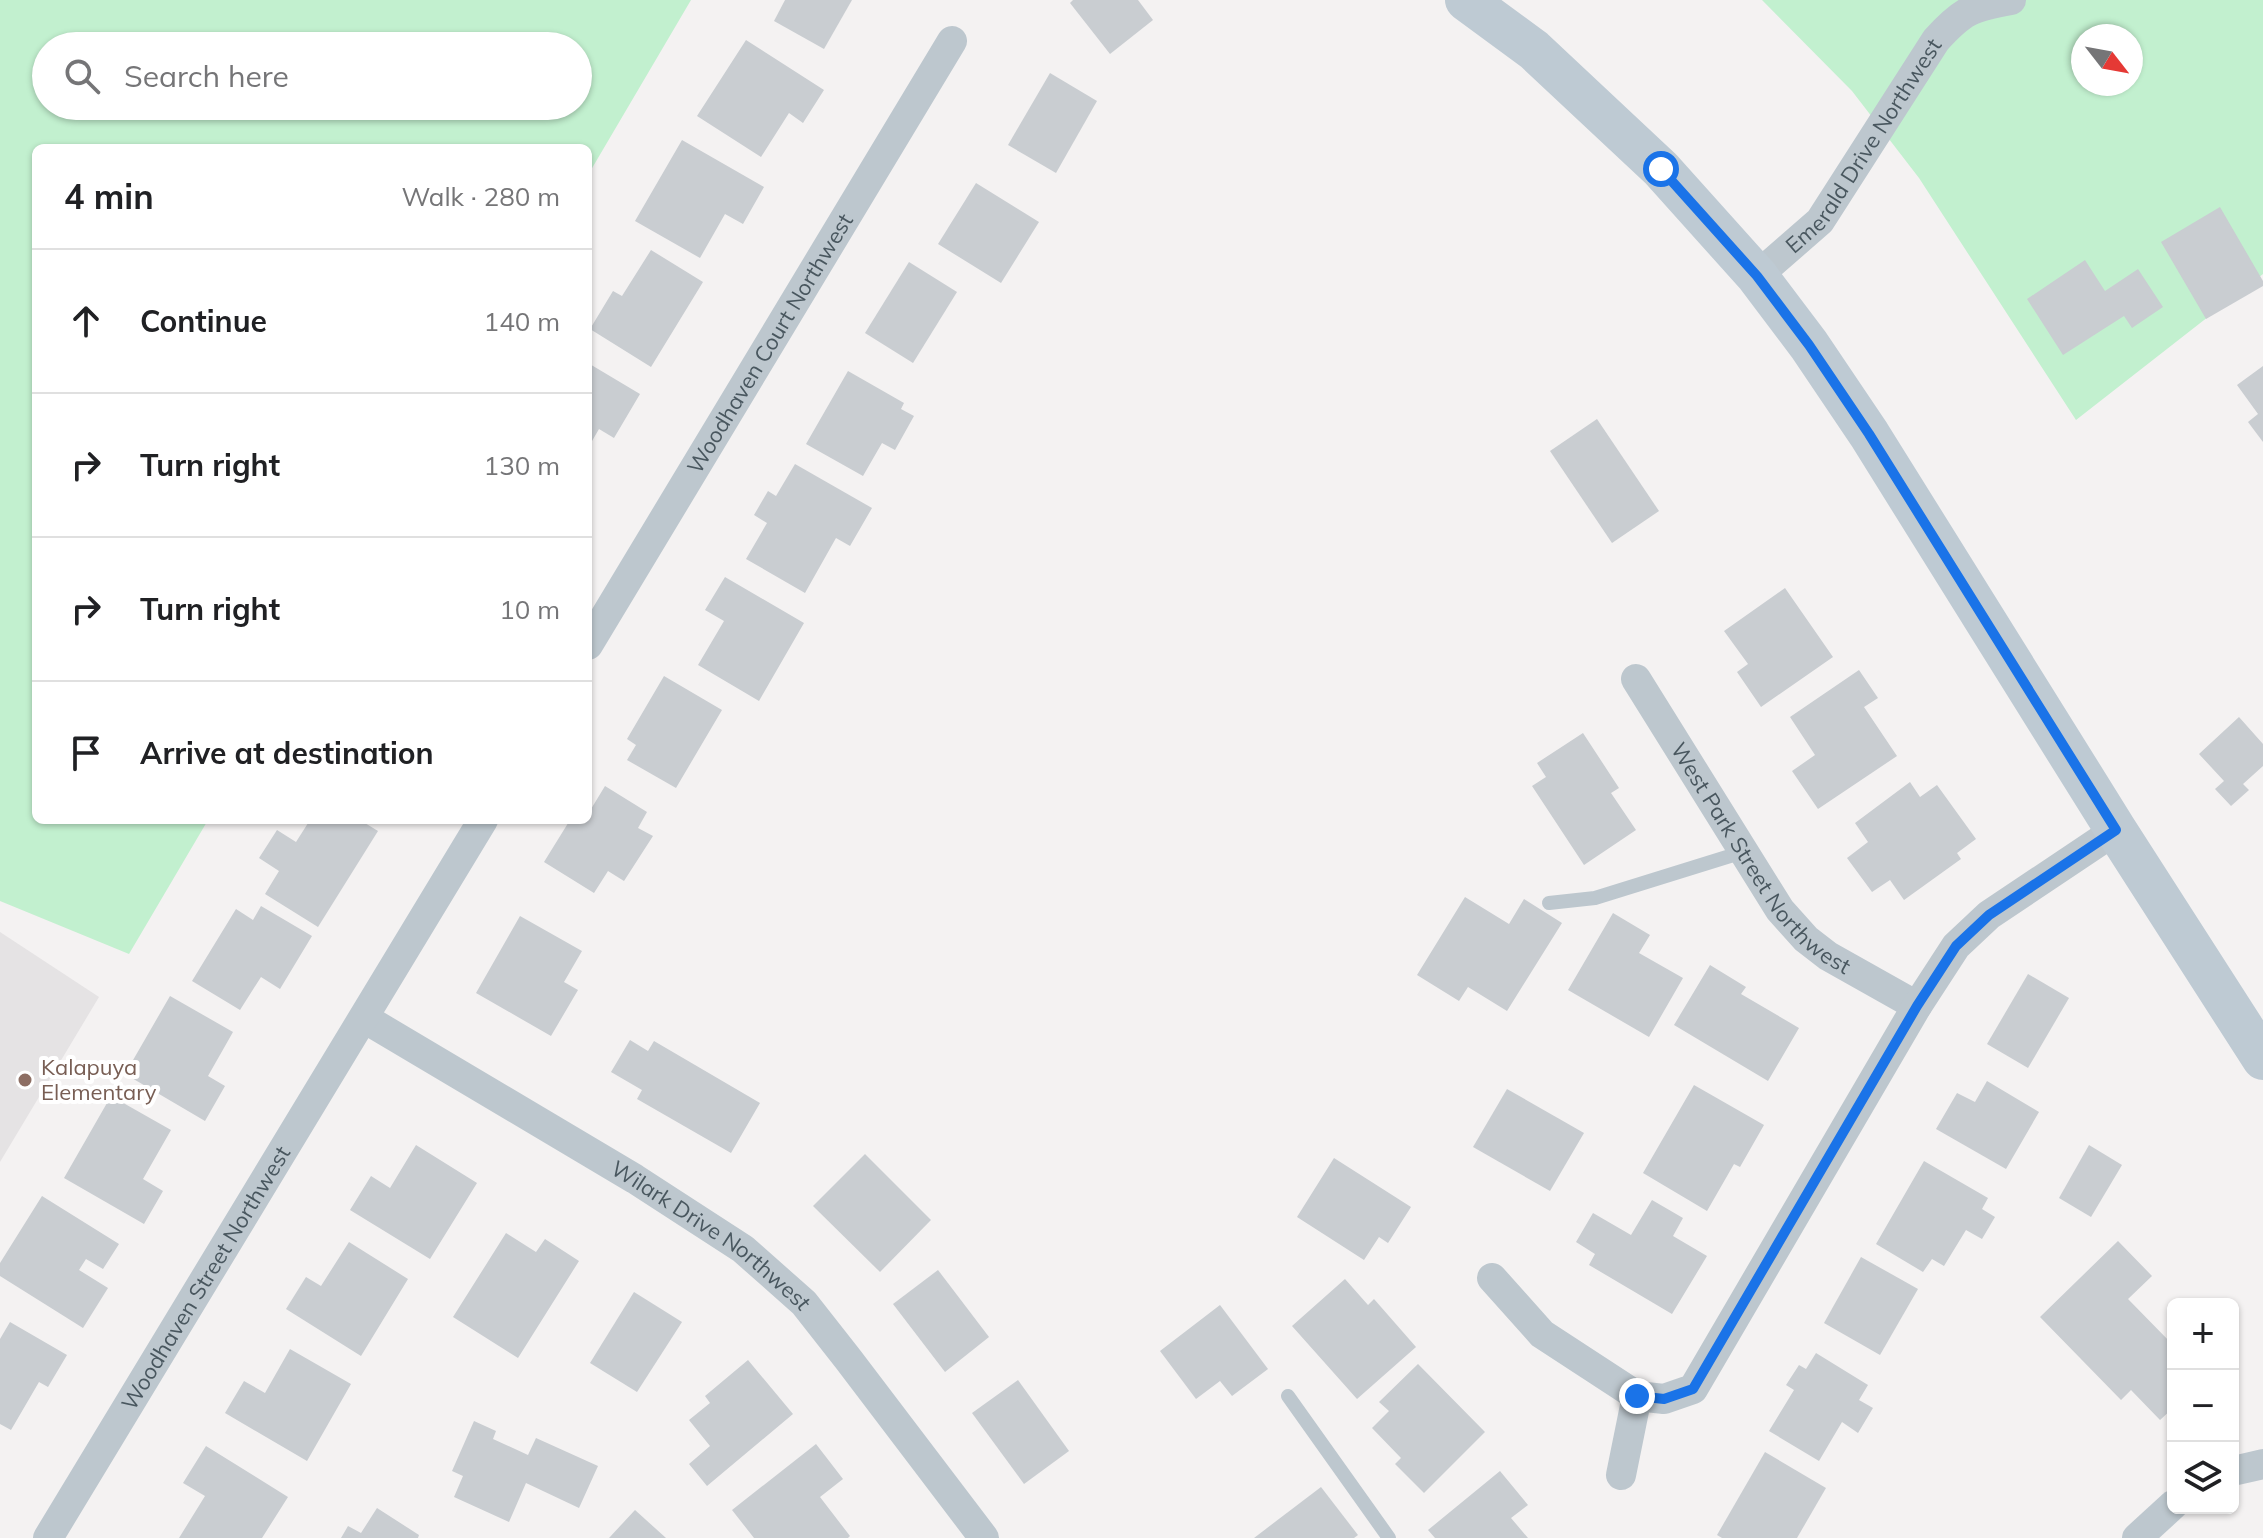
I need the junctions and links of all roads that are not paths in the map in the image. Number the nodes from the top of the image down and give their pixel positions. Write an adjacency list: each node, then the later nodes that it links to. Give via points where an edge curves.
1 (1466, 0): 4 (main road, via 1534,50 1591,102 1661,169)
2 (2011, 0): 4 (street, Emerald Drive Northwest, via 1957,16 1936,40 1820,221)
3 (952, 41): 5 (street, Woodhaven Court Northwest)
4 (1757, 276): 8 (main road, via 1869,434)
5 (592, 638)
6 (1636, 679): 9 (street, West Park Street Northwest)
7 (481, 824): 12 (street)
8 (2116, 830): 11 (street, via 1989,915 1956,946); 13 (main road)
9 (1743, 852): 10 (lane, via 1595,898); 11 (street, West Park Street Northwest, via 1780,910 1806,939)
10 (1549, 903)
11 (1917, 1006): 16 (street, via 1693,1389 1664,1399)
12 (364, 1018): 21 (street, Woodhaven Street Northwest); 22 (street, Wilark Drive Northwest, via 743,1249 804,1303)
13 (2263, 1059)
14 (1492, 1278): 16 (street, via 1542,1334)
15 (1288, 1396): 23 (lane)
16 (1637, 1396): 19 (street)
17 (2263, 1464): 18 (street)
18 (2239, 1470)
19 (1621, 1475)
20 (2167, 1510): 24 (street)
21 (48, 1538)
22 (984, 1538)
23 (1389, 1538)
24 (2137, 1538)

